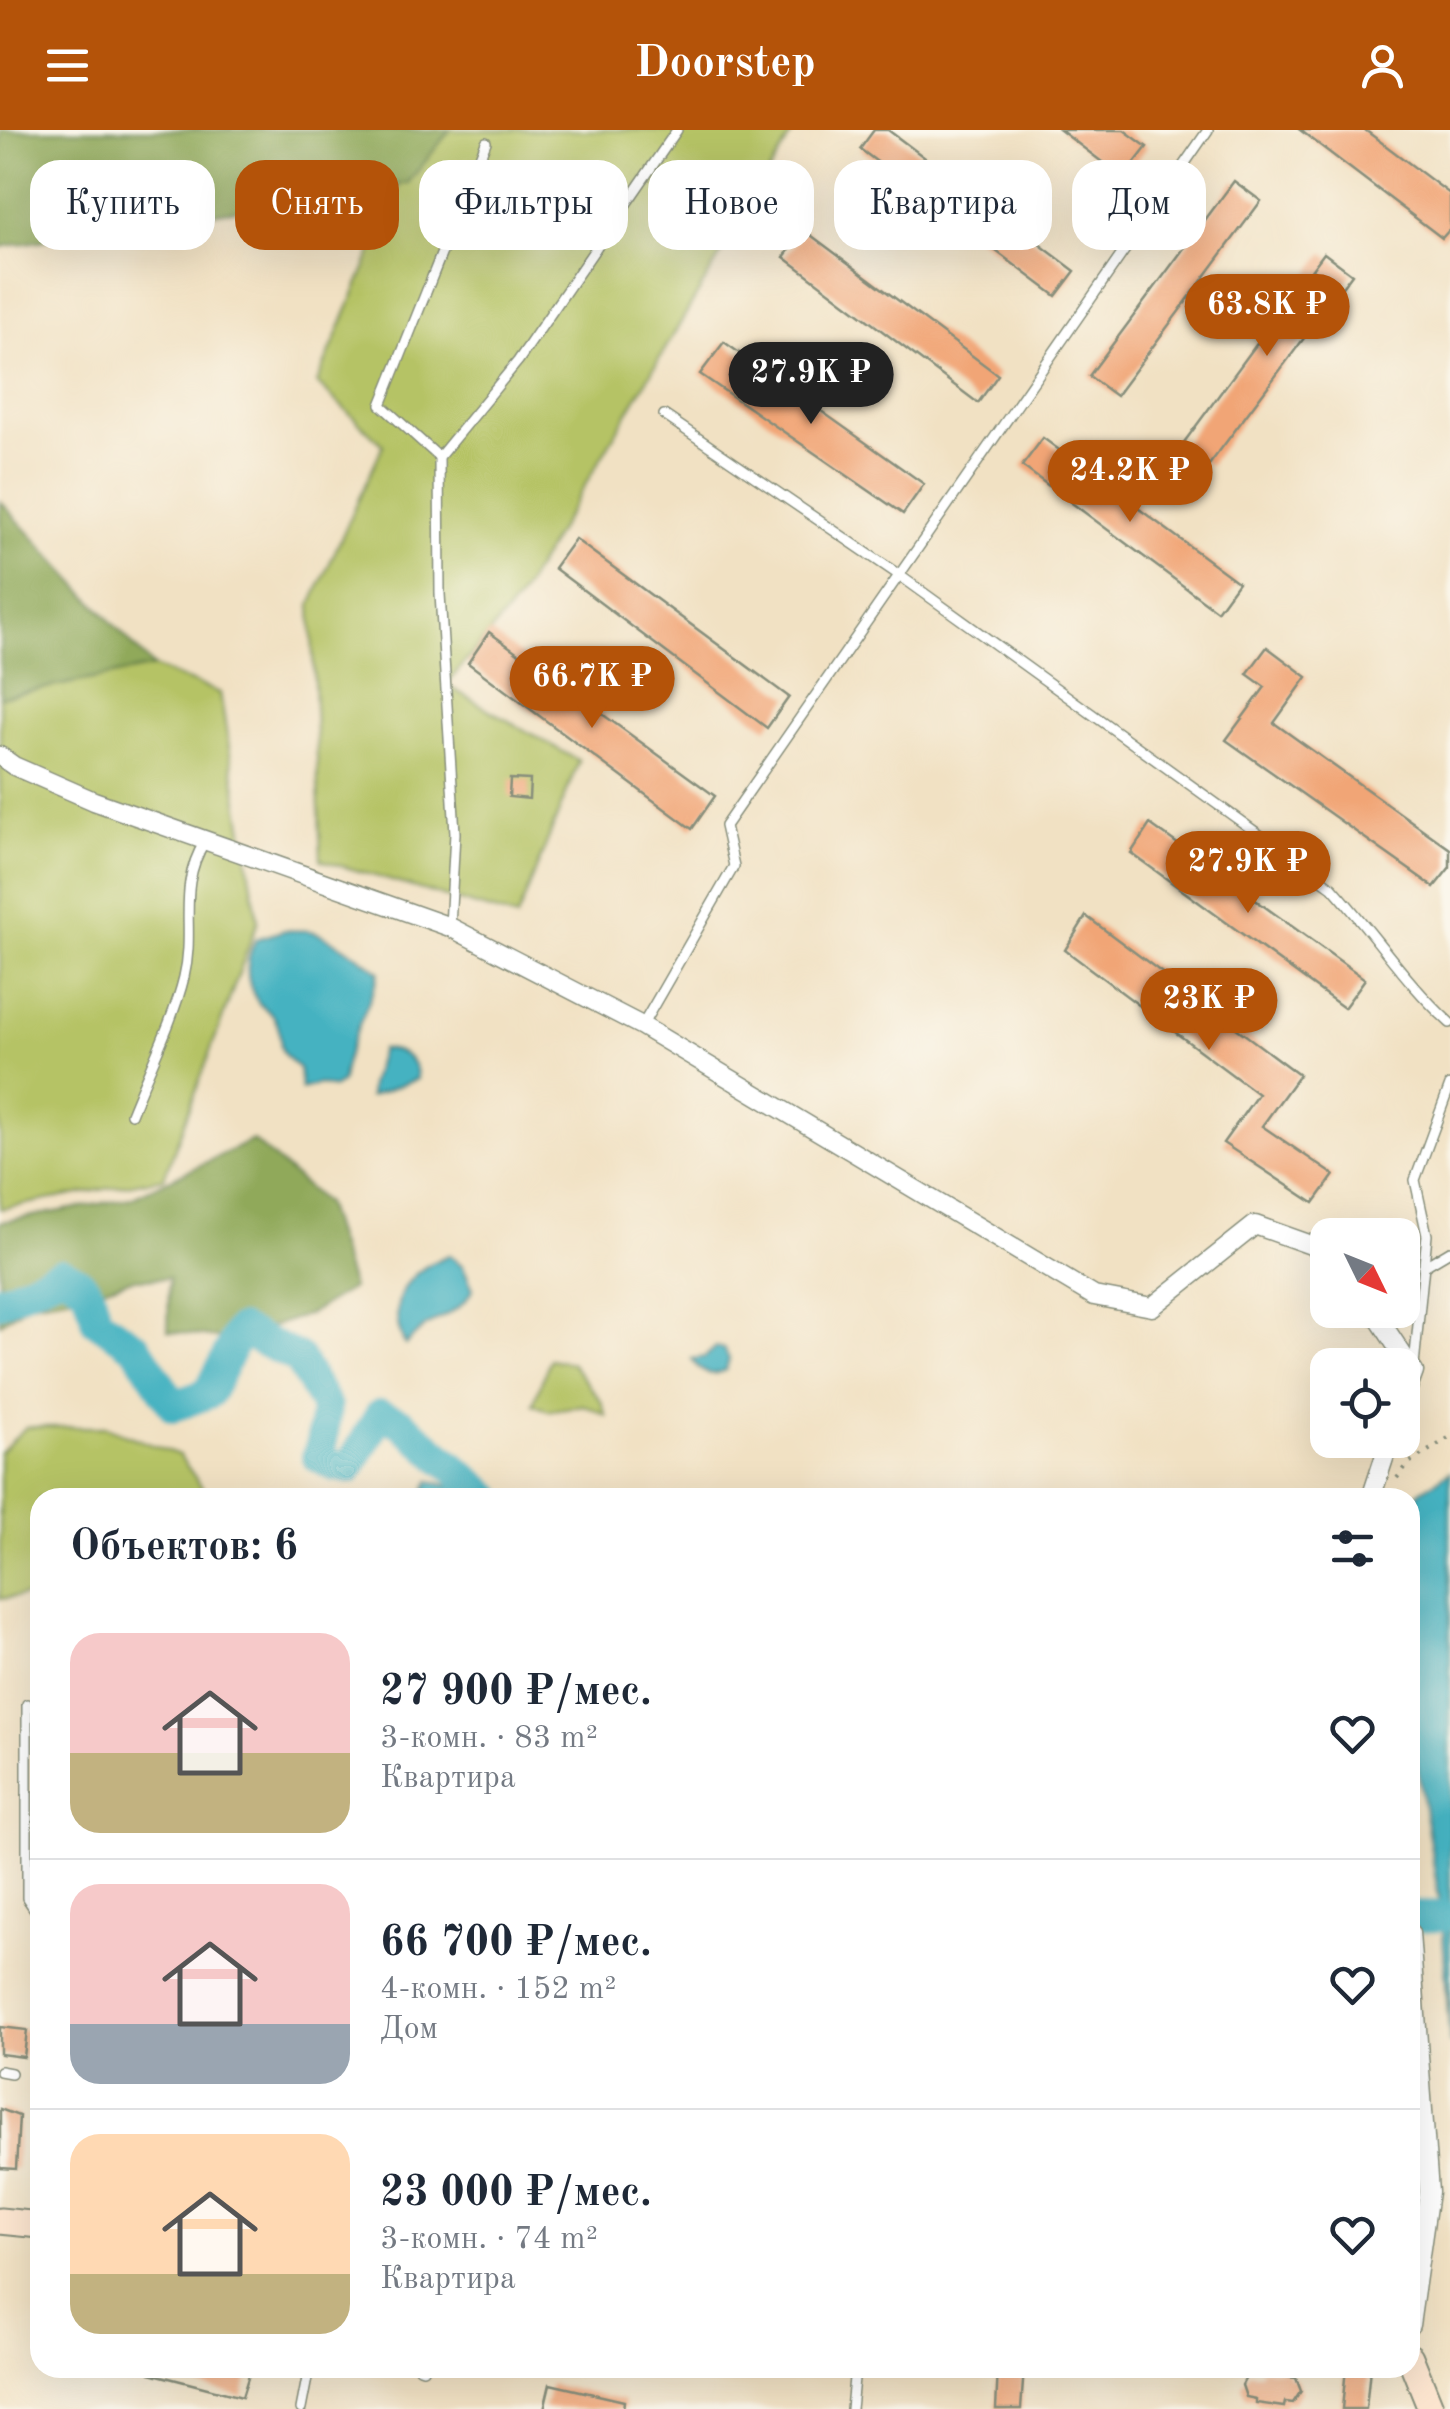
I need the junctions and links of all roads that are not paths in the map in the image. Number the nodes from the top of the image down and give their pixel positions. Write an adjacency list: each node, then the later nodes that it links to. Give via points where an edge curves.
1 (677, 130): 5 (lane, via 518,360)
2 (1208, 130): 6 (lane)
3 (486, 142): 5 (lane, via 381,405)
4 (664, 415): 6 (lane)
5 (439, 457): 9 (lane, via 455,833)
6 (899, 575): 10 (lane, via 1332,887); 11 (lane, via 725,826 734,866)
7 (5, 762): 8 (street)
8 (207, 839): 9 (street); 13 (lane, via 187,888 184,976)
9 (450, 927): 11 (street)
10 (1450, 1024)
11 (642, 1026): 14 (street, via 1094,1296 1152,1307 1255,1226)
12 (1450, 1085): 16 (lane, via 1415,1180 1427,1235)
13 (131, 1114)
14 (1310, 1245)
15 (1450, 1250): 16 (lane)
16 (1423, 1266): 17 (lane)
17 (1416, 1348)
18 (1384, 1458): 19 (street)
19 (1374, 1488)
20 (27, 1704): 21 (lane)
21 (30, 1902)
22 (1420, 2071): 25 (street, via 1429,2192)
23 (0, 2222): 24 (street)
24 (30, 2224)
25 (1420, 2255)
26 (307, 2378): 29 (lane)
27 (854, 2378): 30 (lane)
28 (1418, 2378): 31 (street)
29 (301, 2409)
30 (851, 2409)
31 (1431, 2409)

